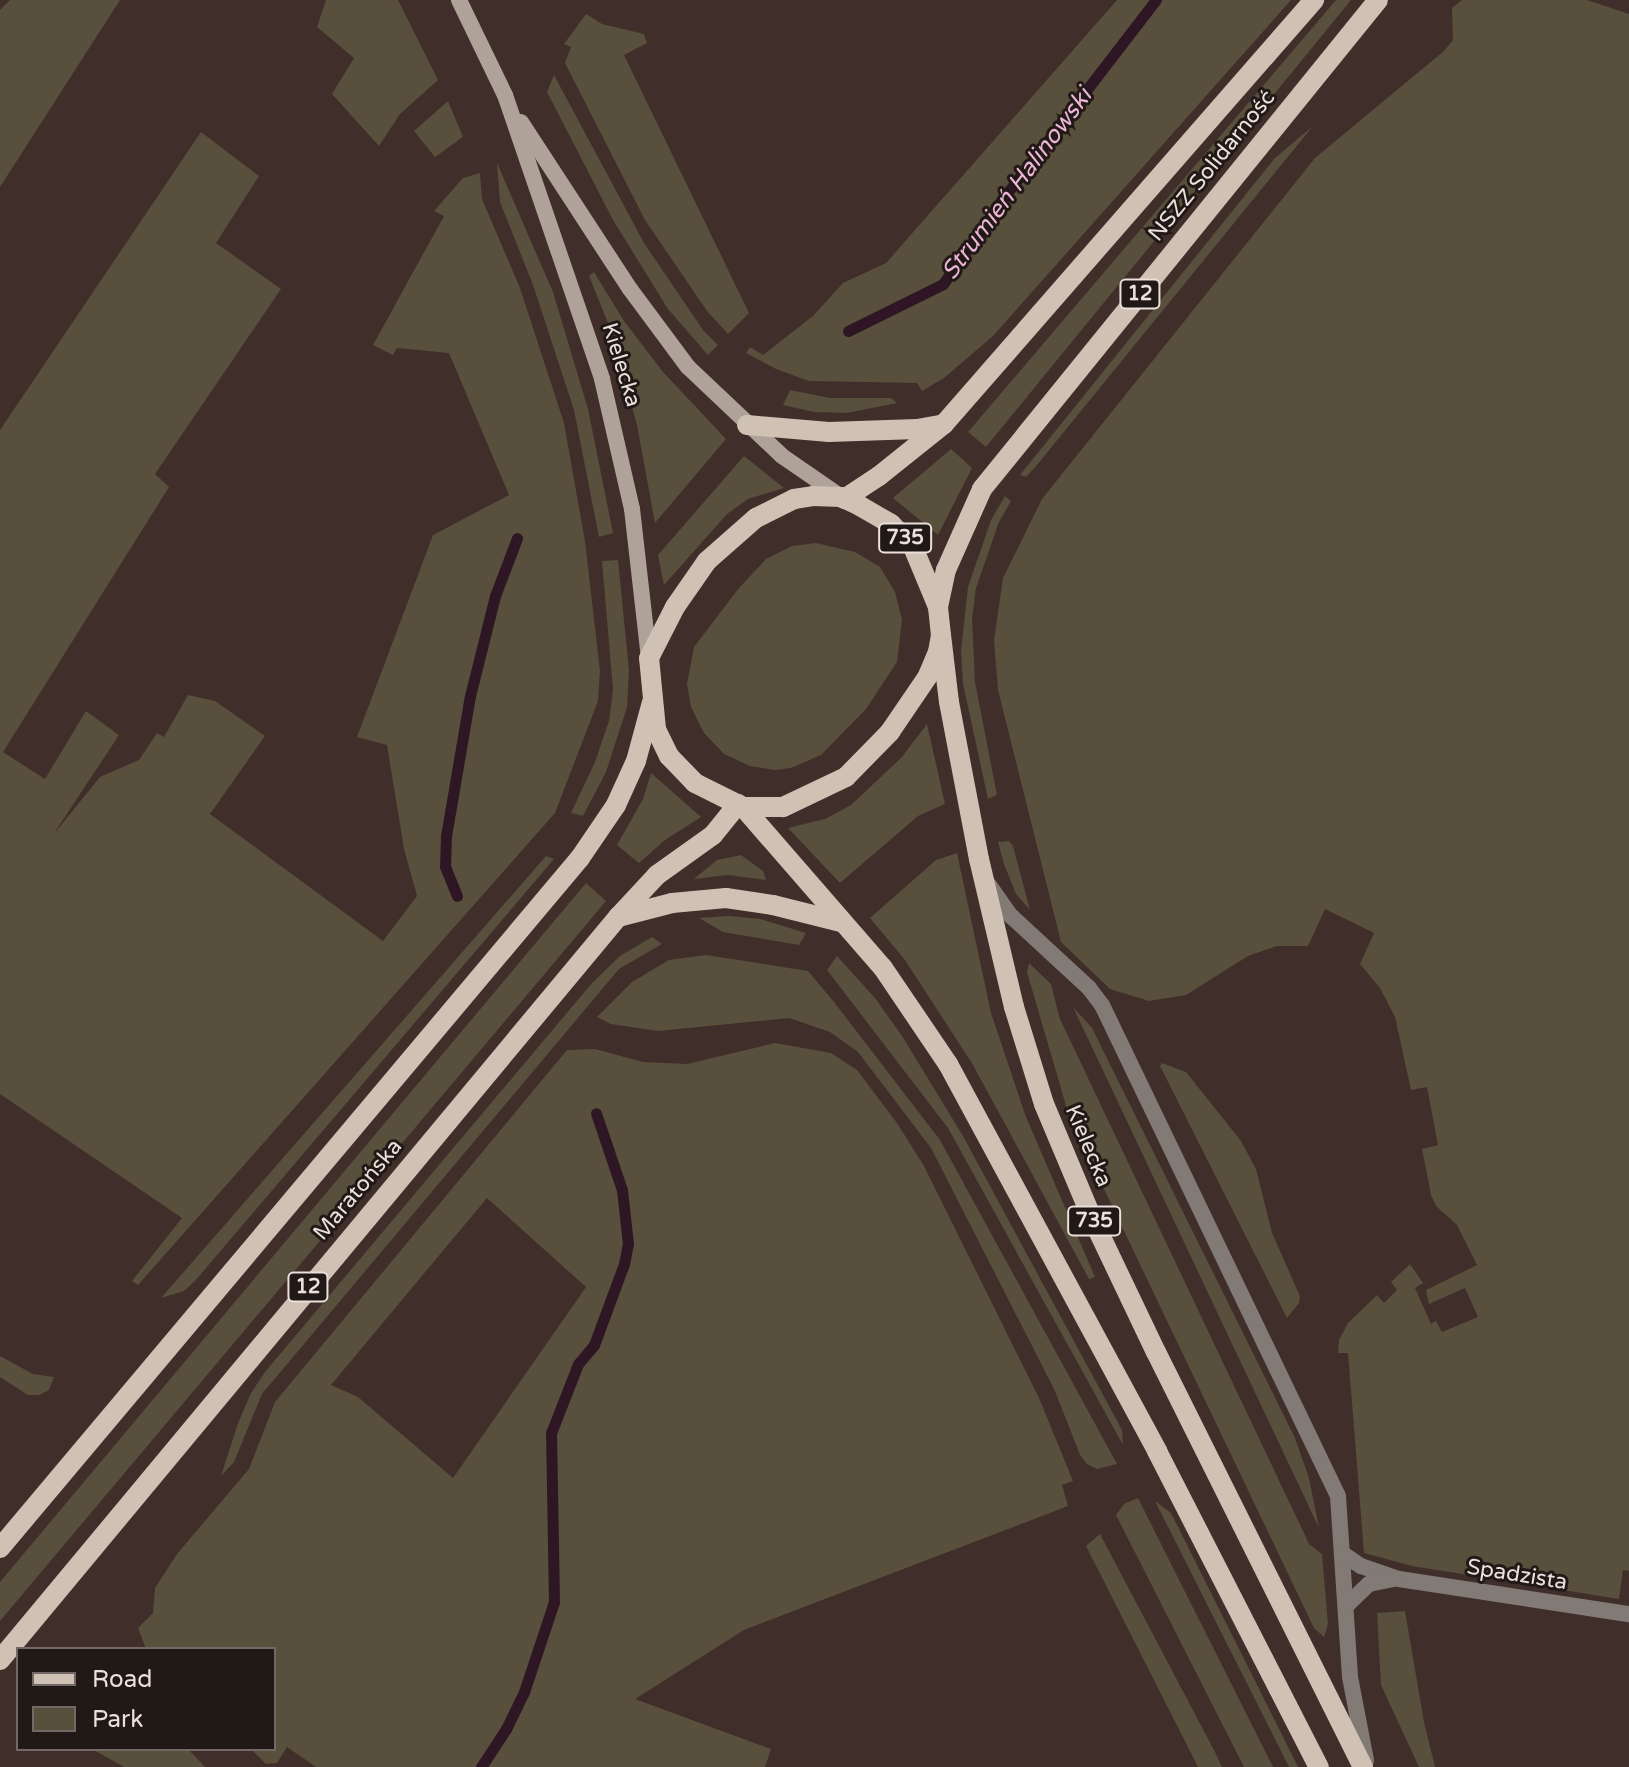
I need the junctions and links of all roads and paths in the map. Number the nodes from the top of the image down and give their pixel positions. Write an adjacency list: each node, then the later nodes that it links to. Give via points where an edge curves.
1 (459, 0): 4 (main road, Kielecka / 735)
2 (1314, 0): 5 (main road, NSZZ Solidarność)
3 (1378, 0): 8 (main road, NSZZ Solidarność / 12, via 982,489 946,570)
4 (505, 95): 6 (main road, Kielecka / 735, via 659,333); 10 (main road, Kielecka / 735, via 581,313 616,433 632,509)
5 (944, 424): 6 (main road, via 829,432); 7 (main road, NSZZ Solidarność)
6 (747, 425): 7 (main road, Kielecka / 735)
7 (842, 498): 8 (main road, 735, via 900,531 913,547); 10 (main road, via 794,499 738,532 690,585)
8 (938, 607): 9 (main road, 12)
9 (941, 635): 12 (main road, 12, via 919,690 890,732 846,777 783,807); 13 (main road, Kielecka / 735)
10 (649, 658): 11 (main road)
11 (652, 702): 12 (main road, 735, via 656,729 669,756 695,783); 16 (main road, Maratońska, via 636,761 616,805 580,858)
12 (740, 806): 14 (main road, Maratońska / 12, via 713,835 657,875); 15 (main road, 735)
13 (984, 877): 17 (street, via 1011,916 1102,1005 1338,1496); 23 (main road, Kielecka / 735, via 1040,1091 1086,1204)
14 (618, 917): 15 (main road, via 672,903 726,898); 21 (main road, Maratońska / 12)
15 (843, 923): 22 (main road, 735, via 883,968 948,1064 1157,1451)
16 (0, 1548)
17 (1343, 1554): 18 (street, Spadzista); 19 (street)
18 (1399, 1579): 19 (street, Spadzista, via 1369,1584); 20 (street, Spadzista)
19 (1346, 1606): 23 (street, via 1355,1713)
20 (1629, 1614)
21 (0, 1660)
22 (1319, 1767)
23 (1366, 1767)

